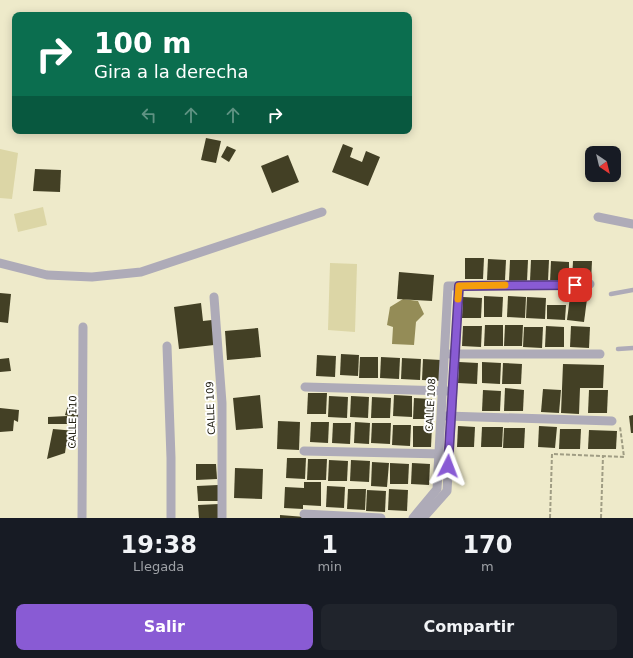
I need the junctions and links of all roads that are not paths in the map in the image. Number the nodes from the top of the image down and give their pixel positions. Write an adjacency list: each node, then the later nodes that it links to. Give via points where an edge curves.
1 (322, 212): 4 (street, via 141,272 92,277 47,275)
2 (598, 217): 3 (street)
3 (633, 224)
4 (0, 263)
5 (590, 284): 6 (street)
6 (459, 286): 14 (street, CALLE 108, via 448,286); 15 (street)
7 (633, 290): 8 (lane)
8 (611, 294)
9 (214, 298): 29 (street, CALLE 109, via 222,403)
10 (84, 327): 27 (street, CALLE 110)
11 (167, 346): 28 (street)
12 (633, 348): 13 (lane)
13 (618, 349)
14 (444, 354): 15 (street); 18 (street, CALLE 108)
15 (455, 354): 16 (street); 19 (street)
16 (600, 354)
17 (305, 387): 18 (street)
18 (442, 391): 19 (street); 20 (street, CALLE 108)
19 (452, 391): 21 (street)
20 (440, 416): 21 (street); 24 (street, CALLE 108)
21 (451, 416): 22 (street); 25 (street)
22 (612, 422)
23 (304, 451): 24 (street)
24 (438, 454): 25 (street); 31 (street, CALLE 108, via 436,489)
25 (449, 454): 32 (street, via 447,491)
26 (304, 514): 30 (street)
27 (82, 518)
28 (171, 518)
29 (222, 518)
30 (381, 518)
31 (413, 518)
32 (423, 518)

